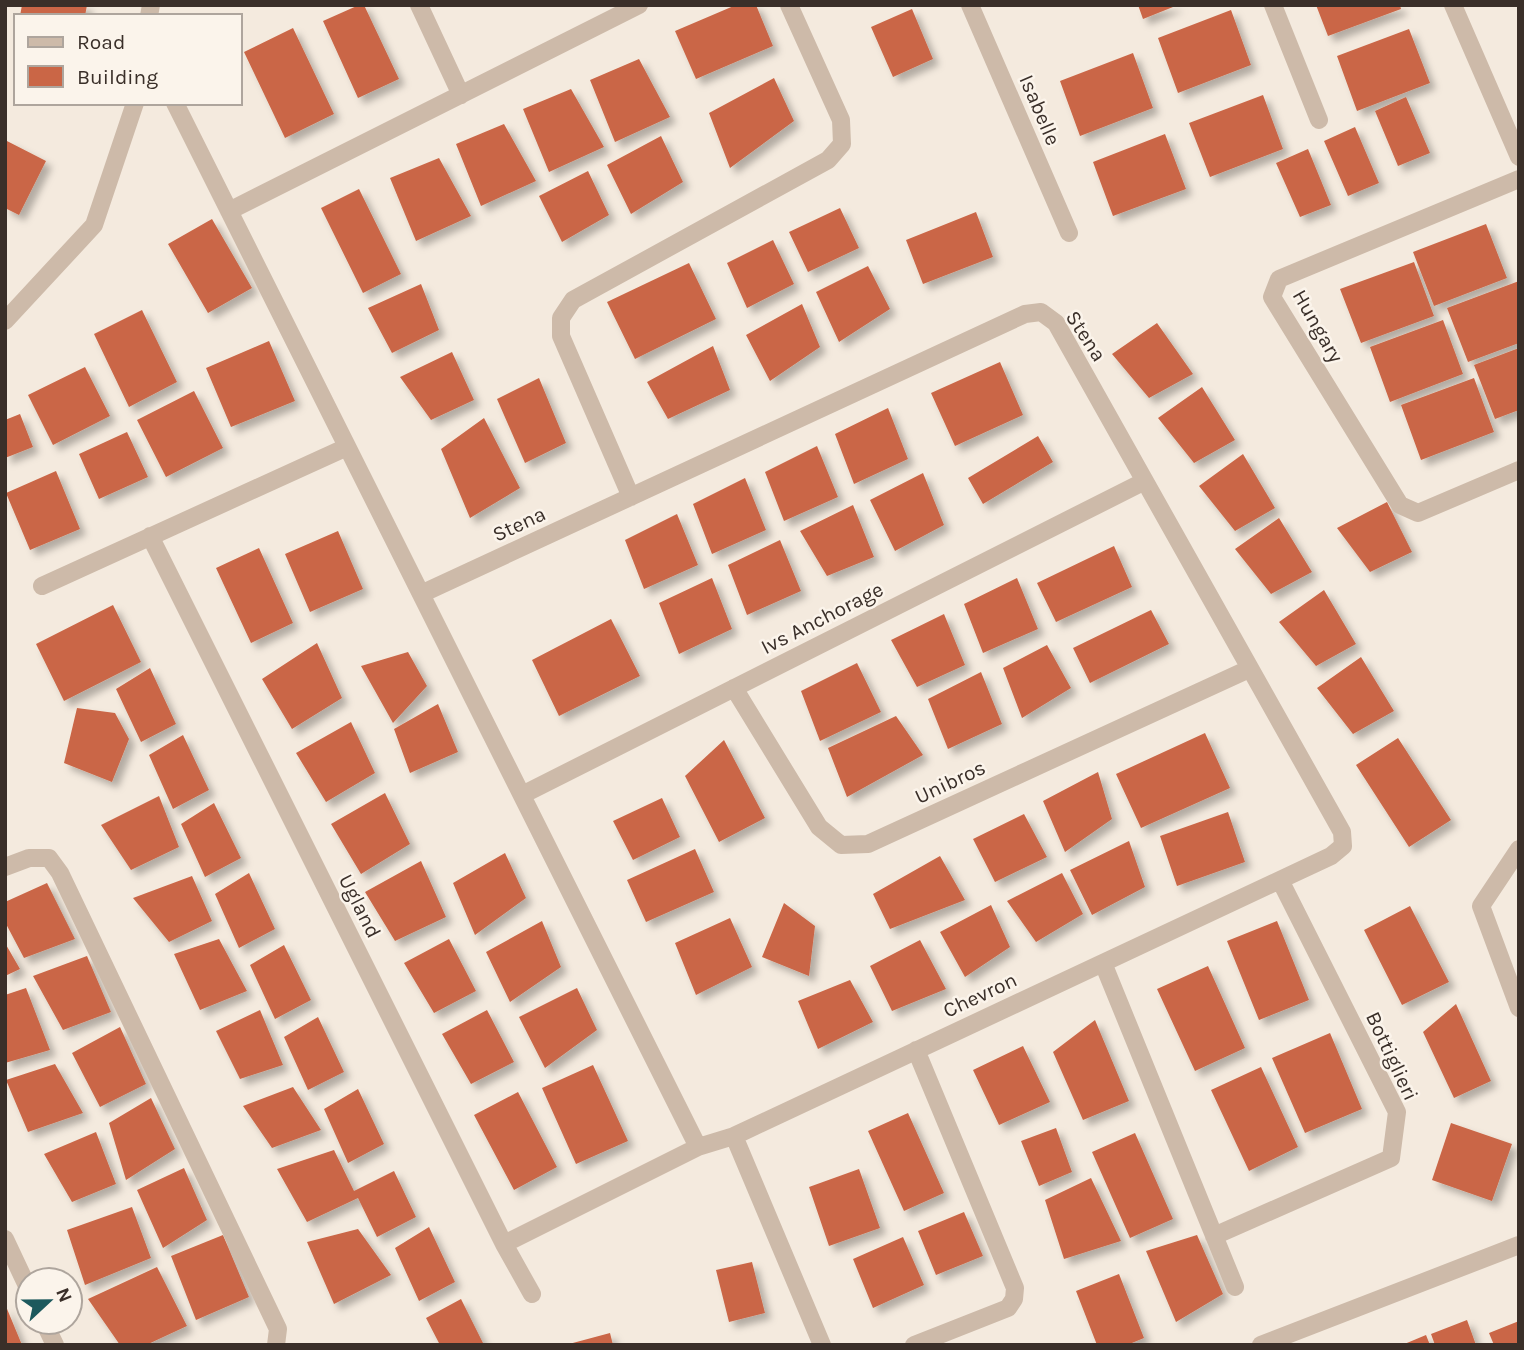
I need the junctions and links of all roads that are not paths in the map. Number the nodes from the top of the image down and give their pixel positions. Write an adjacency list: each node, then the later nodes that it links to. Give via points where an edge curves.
1 (419, 5): 7 (street)
2 (639, 5): 7 (street)
3 (789, 5): 19 (street, via 841,120 842,144 828,160 573,300 561,318 561,336)
4 (971, 5): 14 (street, Isabelle)
5 (1273, 5): 10 (street)
6 (1453, 5): 11 (street)
7 (461, 95): 13 (street)
8 (134, 105): 15 (street, via 94,225)
9 (176, 105): 13 (street)
10 (1319, 120)
11 (1519, 157)
12 (1519, 179): 17 (street, Hungary, via 1279,279 1272,297 1400,505 1418,513)
13 (229, 211): 16 (street)
14 (1069, 233)
15 (5, 321)
16 (347, 447): 20 (street); 22 (street)
17 (1519, 470)
18 (1143, 482): 19 (street, Stena, via 1056,323 1041,312 1025,313); 23 (street, Stena); 24 (street, Ivs Anchorage)
19 (631, 497): 22 (street, Stena)
20 (150, 537): 21 (street); 36 (street, Ugland)
21 (42, 586)
22 (421, 594): 25 (street)
23 (1250, 669): 24 (street, Unibros, via 868,844 841,845 818,827); 28 (street, Stena, via 1342,832 1343,846 1331,856)
24 (734, 688): 25 (street, Ivs Anchorage)
25 (522, 795): 33 (street)
26 (1519, 849): 30 (street, via 1481,906)
27 (5, 867): 41 (street, via 29,858 49,858 61,873 278,1329)
28 (1280, 880): 29 (street, Chevron); 34 (street, Bottiglieri, via 1397,1112 1391,1158)
29 (1103, 963): 31 (street, Chevron); 34 (street)
30 (1519, 1009)
31 (916, 1050): 32 (street, Chevron); 43 (street, via 1015,1288 1008,1308)
32 (734, 1136): 33 (street, Chevron); 42 (street)
33 (698, 1147): 36 (street, Chevron)
34 (1214, 1236): 39 (street)
35 (5, 1239): 38 (street)
36 (504, 1244): 40 (street, Ugland)
37 (1519, 1245): 44 (street)
38 (18, 1266)
39 (1235, 1287)
40 (532, 1294)
41 (276, 1345)
42 (822, 1345)
43 (914, 1345)
44 (1261, 1345)

